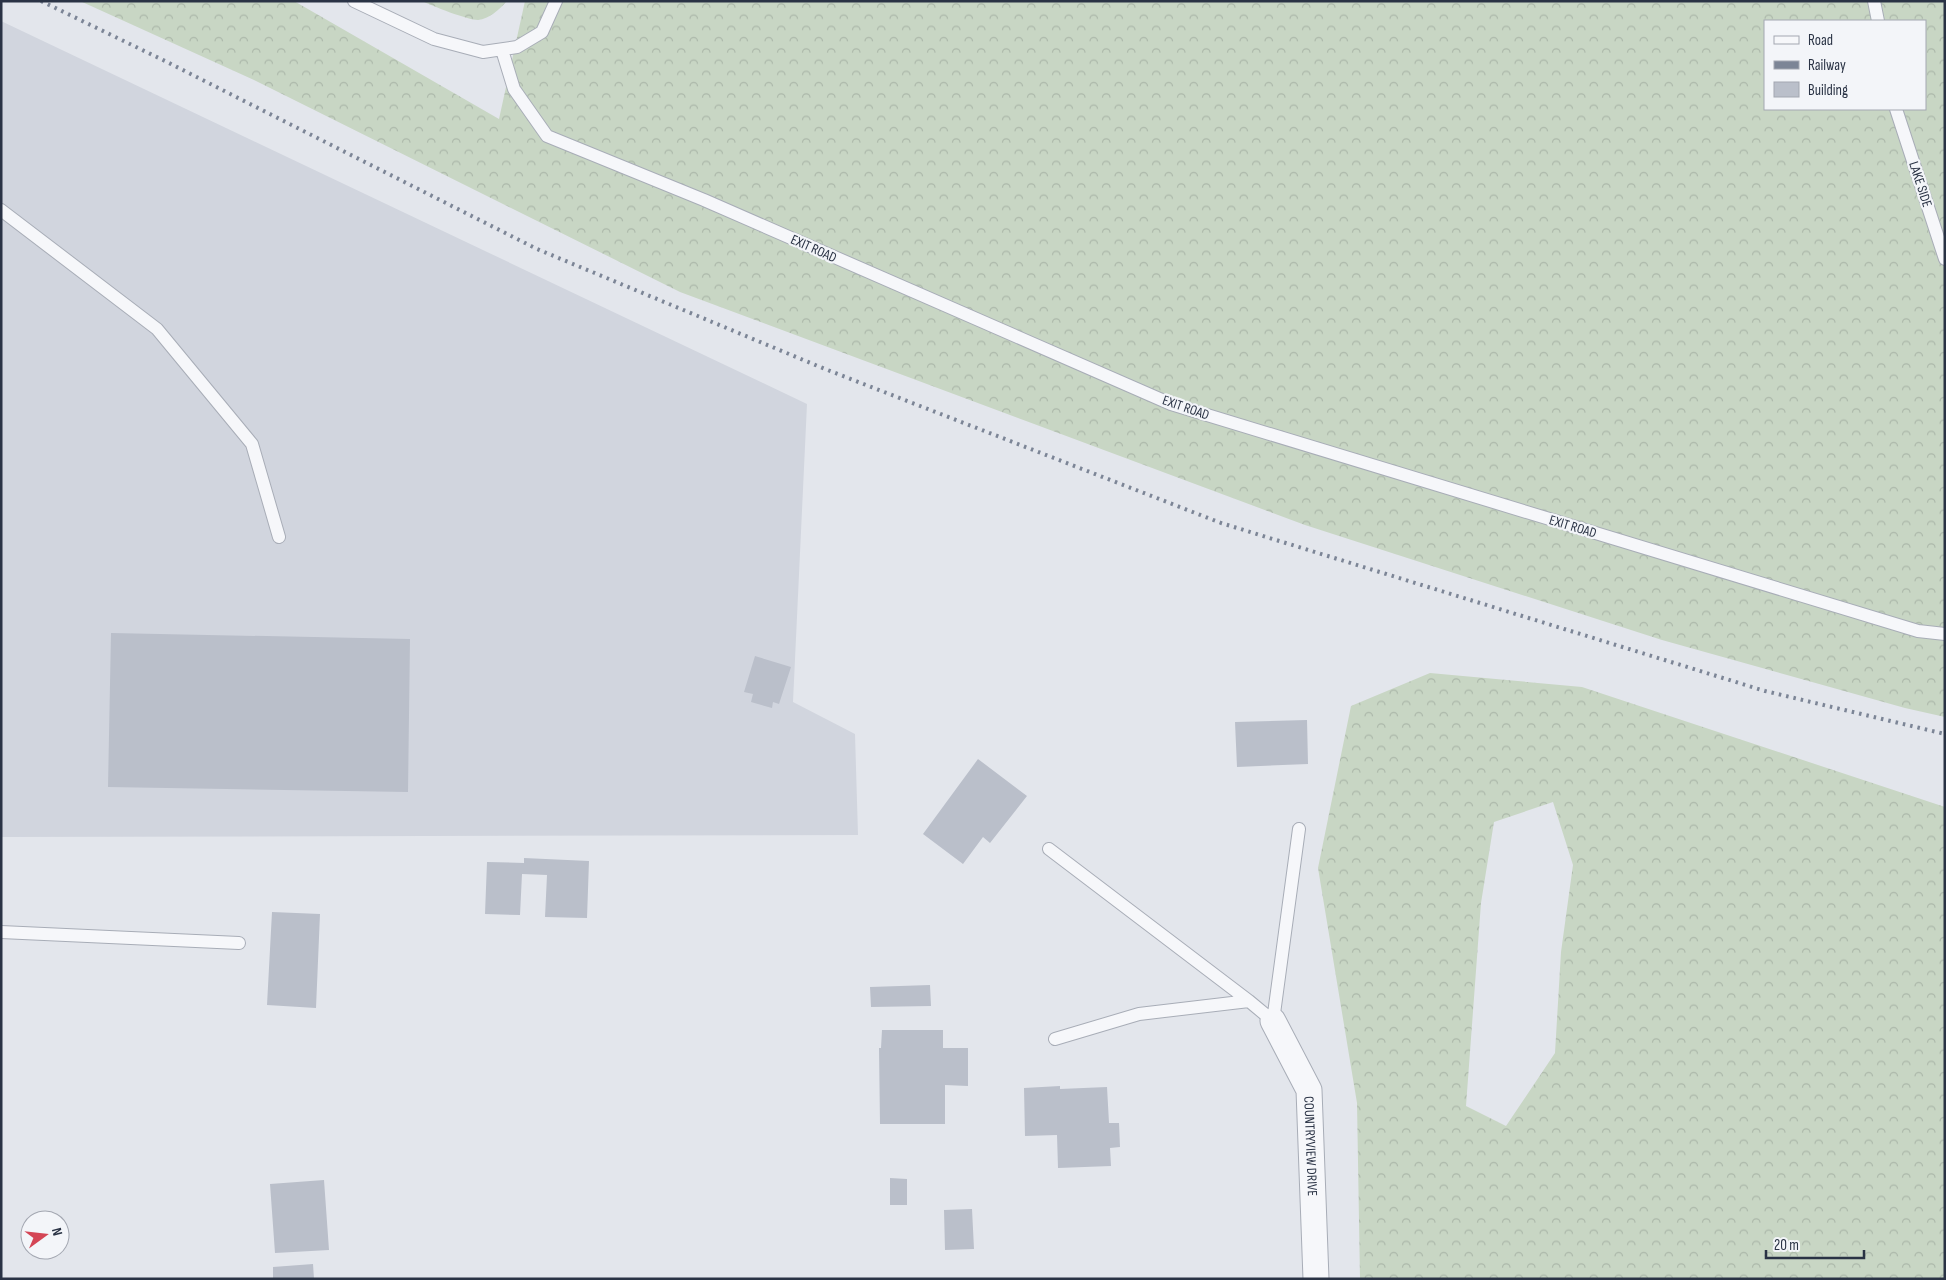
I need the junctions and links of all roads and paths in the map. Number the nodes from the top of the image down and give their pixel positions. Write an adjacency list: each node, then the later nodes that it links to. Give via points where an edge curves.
1 (354, 1): 5 (lane, via 434,39 483,52)
2 (556, 1): 5 (lane, via 542,32 517,48)
3 (1874, 1): 4 (lane)
4 (1878, 20)
5 (502, 50): 10 (lane, EXIT ROAD, via 514,89 547,136 704,200 1171,404 1918,631)
6 (1896, 110): 8 (lane, LAKE SIDE)
7 (1, 210): 9 (lane, via 157,329 252,444)
8 (1945, 259)
9 (279, 537)
10 (1945, 634)
11 (1299, 829): 16 (lane)
12 (1049, 849): 15 (lane)
13 (1, 932): 14 (lane)
14 (240, 942)
15 (1249, 1001): 16 (lane); 17 (lane, via 1139,1014)
16 (1273, 1021): 18 (street, COUNTRYVIEW DRIVE, via 1309,1090)
17 (1056, 1040)
18 (1316, 1279)

